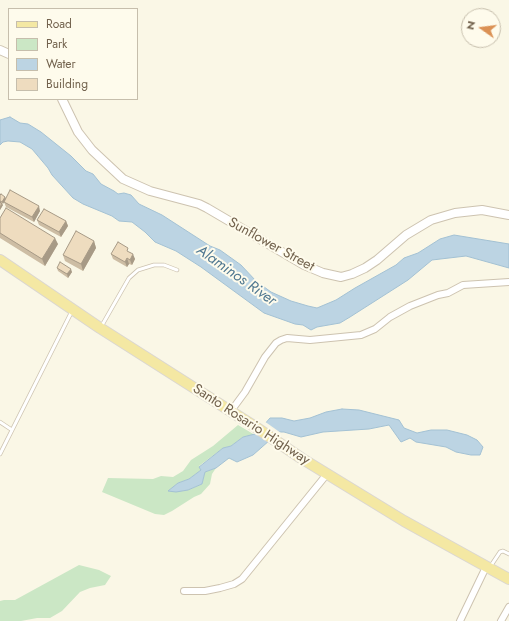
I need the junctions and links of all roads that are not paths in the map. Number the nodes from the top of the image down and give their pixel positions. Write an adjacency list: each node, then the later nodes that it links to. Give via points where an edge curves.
1 (62, 100): 2 (street, Sunflower Street, via 78,132 92,150 124,179 150,191 208,208 304,265 323,273 341,277 365,268 406,235 431,220 451,214 482,210)
2 (509, 215)
3 (0, 260): 6 (main road, Santo Rosario Highway)
4 (177, 270): 7 (lane, via 164,265 154,265 133,273)
5 (509, 282): 8 (street, via 463,285 410,306 375,329 361,334 310,340 281,340 265,357)
6 (73, 309): 7 (main road, Santo Rosario Highway); 10 (lane)
7 (100, 328): 8 (main road, Santo Rosario Highway)
8 (231, 411): 12 (main road, Santo Rosario Highway)
9 (0, 422): 10 (lane)
10 (12, 430): 11 (lane)
11 (0, 454)
12 (327, 474): 14 (main road, Santo Rosario Highway, via 404,521); 16 (street, via 242,579 220,588)
13 (509, 554): 14 (lane, via 500,552)
14 (488, 567): 15 (main road, Santo Rosario Highway); 18 (street)
15 (508, 576)
16 (184, 591)
17 (509, 607): 19 (street)
18 (460, 621)
19 (501, 621)

